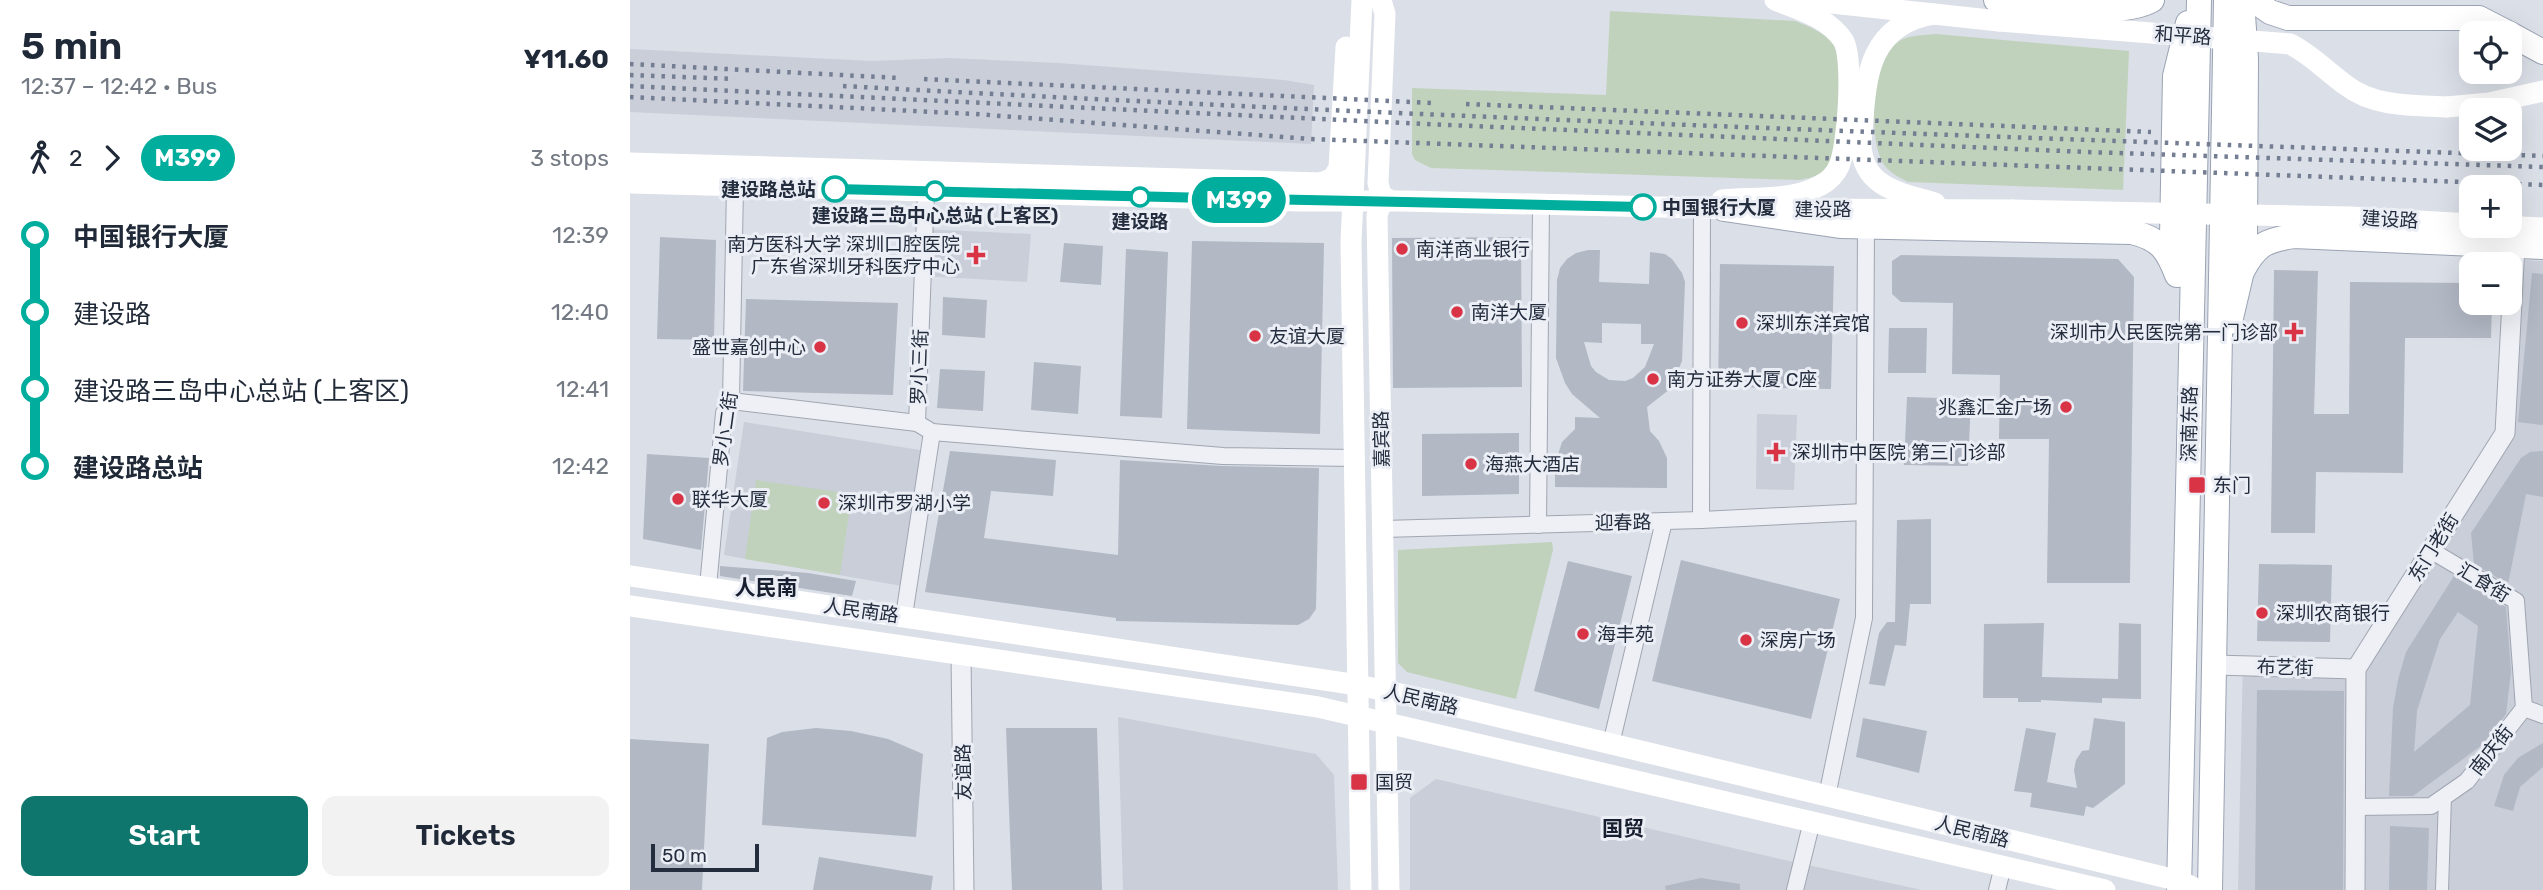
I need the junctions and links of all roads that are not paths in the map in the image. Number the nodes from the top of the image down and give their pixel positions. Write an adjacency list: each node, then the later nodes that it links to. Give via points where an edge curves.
1 (1349, 0): 18 (main road, 嘉宾路)
2 (1362, 0): 18 (main road, 嘉宾路)
3 (1381, 0): 22 (main road, via 1385,14 1378,183 1381,195)
4 (1775, 0): 25 (main road, via 1828,24 1845,44 1849,73 1844,152 1838,168 1809,191)
5 (1804, 0): 12 (main road, 和平路)
6 (2152, 0): 11 (main road, via 2142,6 2104,9)
7 (2196, 0): 37 (main road, via 2175,76 2172,237); 38 (main road, 深南东路)
8 (2225, 0): 39 (main road, 深南东路)
9 (2242, 0): 36 (main road, via 2246,220)
10 (2253, 0): 13 (main road, via 2270,12 2294,18)
11 (1997, 10): 12 (main road, 和平路); 16 (main road, 和平路, bridge, via 2290,44 2348,88 2399,104 2447,107)
12 (1934, 14): 27 (main road, via 1901,25 1875,54 1868,77 1862,158 1868,173 1890,188)
13 (2485, 21)
14 (2522, 41): 15 (main road)
15 (2543, 52)
16 (2543, 91)
17 (630, 163): 18 (main road, via 1321,183 1346,183)
18 (1347, 168): 23 (main road, 嘉宾路)
19 (630, 183): 20 (main road, 建设路)
20 (735, 186): 21 (main road, 建设路); 40 (street, 罗小二街)
21 (926, 191): 23 (main road, 建设路); 41 (street, 罗小三街)
22 (1389, 200): 23 (main road, 建设路); 24 (main road, 建设路); 48 (main road, 嘉宾路, via 1380,205 1377,216)
23 (1353, 201): 43 (main road, 嘉宾路)
24 (1541, 205): 25 (main road, 建设路); 47 (street)
25 (1671, 208): 26 (main road, 建设路)
26 (1713, 209): 27 (main road, 建设路); 29 (main road); 45 (street)
27 (1959, 210): 28 (main road, 建设路, bridge)
28 (2459, 223)
29 (1866, 227): 37 (main road, via 2132,232 2155,239); 44 (street)
30 (2543, 228): 31 (main road)
31 (2522, 232)
32 (2459, 235): 36 (main road, via 2278,238 2256,248)
33 (2508, 238): 49 (street, 东门老街, via 2505,433)
34 (2517, 238): 35 (main road)
35 (2543, 247)
36 (2242, 271): 39 (main road)
37 (2177, 275): 38 (main road)
38 (2191, 348): 69 (main road, 深南东路)
39 (2220, 360): 55 (main road, 深南东路)
40 (731, 401): 41 (street); 51 (street, 罗小二街, via 723,413)
41 (916, 423): 42 (street, 罗小三街)
42 (932, 432): 43 (street, via 1223,456); 53 (street, 罗小三街)
43 (1354, 458): 57 (main road, 嘉宾路)
44 (1864, 512): 45 (street, 迎春路); 64 (street, via 1864,618)
45 (1701, 520): 46 (street, 迎春路)
46 (1664, 521): 47 (street, 迎春路); 63 (street)
47 (1538, 524): 48 (street, 迎春路)
48 (1383, 529): 58 (main road, 嘉宾路)
49 (2432, 551): 56 (street, 东门老街); 59 (street, 汇食街, via 2516,600)
50 (630, 576): 51 (main road, 人民南路)
51 (709, 587): 53 (main road, 人民南路)
52 (630, 606): 54 (main road, 人民南路)
53 (904, 616): 57 (main road, 人民南路)
54 (961, 655): 60 (main road, 人民南路); 70 (street, 友谊路)
55 (2214, 665): 56 (street, 布艺街); 76 (main road, 深南东路)
56 (2356, 669): 66 (street)
57 (1358, 685): 58 (main road, 人民南路); 60 (main road, 嘉宾路)
58 (1386, 691): 62 (main road, 嘉宾路); 63 (main road, 人民南路)
59 (2524, 708): 61 (street, 南庆街); 65 (street, 南庆街, via 2466,781)
60 (1358, 715): 62 (main road, 人民南路); 71 (main road, 嘉宾路)
61 (2543, 715)
62 (1387, 721): 67 (main road, 人民南路); 72 (main road, 嘉宾路)
63 (1611, 744): 64 (main road, 人民南路)
64 (1827, 796): 69 (main road, 人民南路)
65 (2445, 796): 66 (street, 南庆街, via 2431,806); 78 (street)
66 (2355, 807): 77 (street)
67 (1812, 821): 68 (main road, 人民南路); 73 (street)
68 (2003, 866): 74 (street); 75 (main road, 人民南路)
69 (2186, 887)
70 (964, 890)
71 (1362, 890)
72 (1390, 890)
73 (1796, 890)
74 (1997, 890)
75 (2105, 890)
76 (2210, 890)
77 (2355, 890)
78 (2442, 890)

